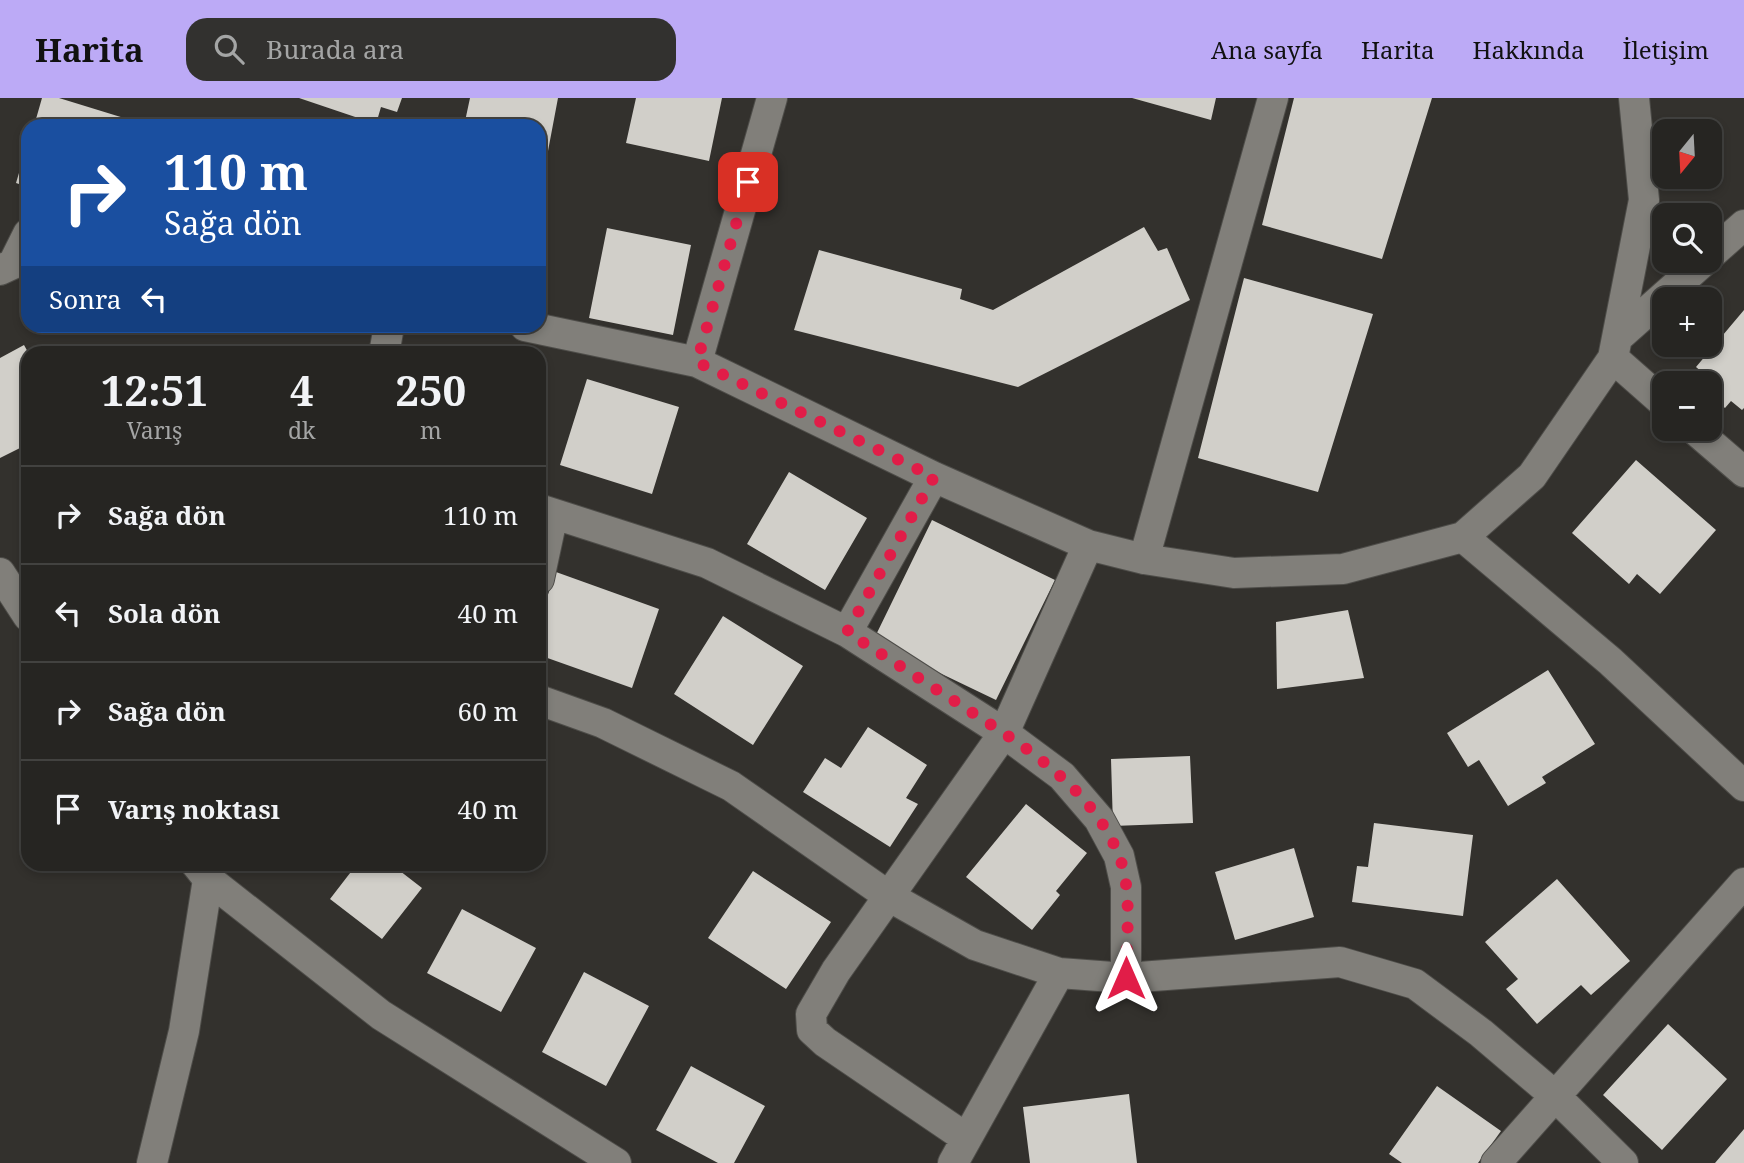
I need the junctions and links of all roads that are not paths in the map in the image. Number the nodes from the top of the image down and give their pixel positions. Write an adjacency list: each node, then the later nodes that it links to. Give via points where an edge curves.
1 (772, 98): 13 (street)
2 (1273, 98): 21 (street)
3 (1634, 98): 12 (street, via 1644,200)
4 (1744, 225): 7 (street)
5 (0, 233): 6 (street)
6 (21, 234)
7 (1722, 244)
8 (21, 248): 9 (street, via 13,264)
9 (0, 270)
10 (1692, 273): 12 (street)
11 (546, 330): 13 (street)
12 (1615, 348): 14 (street); 19 (street, via 1532,476)
13 (697, 362): 17 (street)
14 (1652, 390)
15 (1708, 441): 16 (street)
16 (1744, 472)
17 (934, 477): 20 (street); 24 (street)
18 (546, 512): 24 (street, via 708,563)
19 (1462, 537): 21 (street, via 1343,569 1234,573); 27 (street, via 1610,661)
20 (1088, 545): 21 (street); 26 (street)
21 (1143, 559)
22 (0, 573): 23 (street)
23 (20, 608)
24 (847, 632): 26 (street)
25 (546, 703): 30 (street, via 603,723 731,786)
26 (1004, 733): 30 (street); 32 (street, via 1062,776 1098,819 1119,856 1126,887)
27 (1744, 786)
28 (202, 872): 35 (street, via 184,1031); 36 (street, via 381,1015)
29 (1744, 883): 33 (street)
30 (890, 897): 31 (street, via 975,945); 34 (street, via 823,992 811,1014 812,1030)
31 (1059, 973): 32 (street); 34 (street)
32 (1126, 978): 33 (street, via 1340,962 1415,984)
33 (1553, 1095): 37 (street); 38 (street)
34 (959, 1150)
35 (152, 1163)
36 (616, 1163)
37 (1496, 1163)
38 (1623, 1163)

